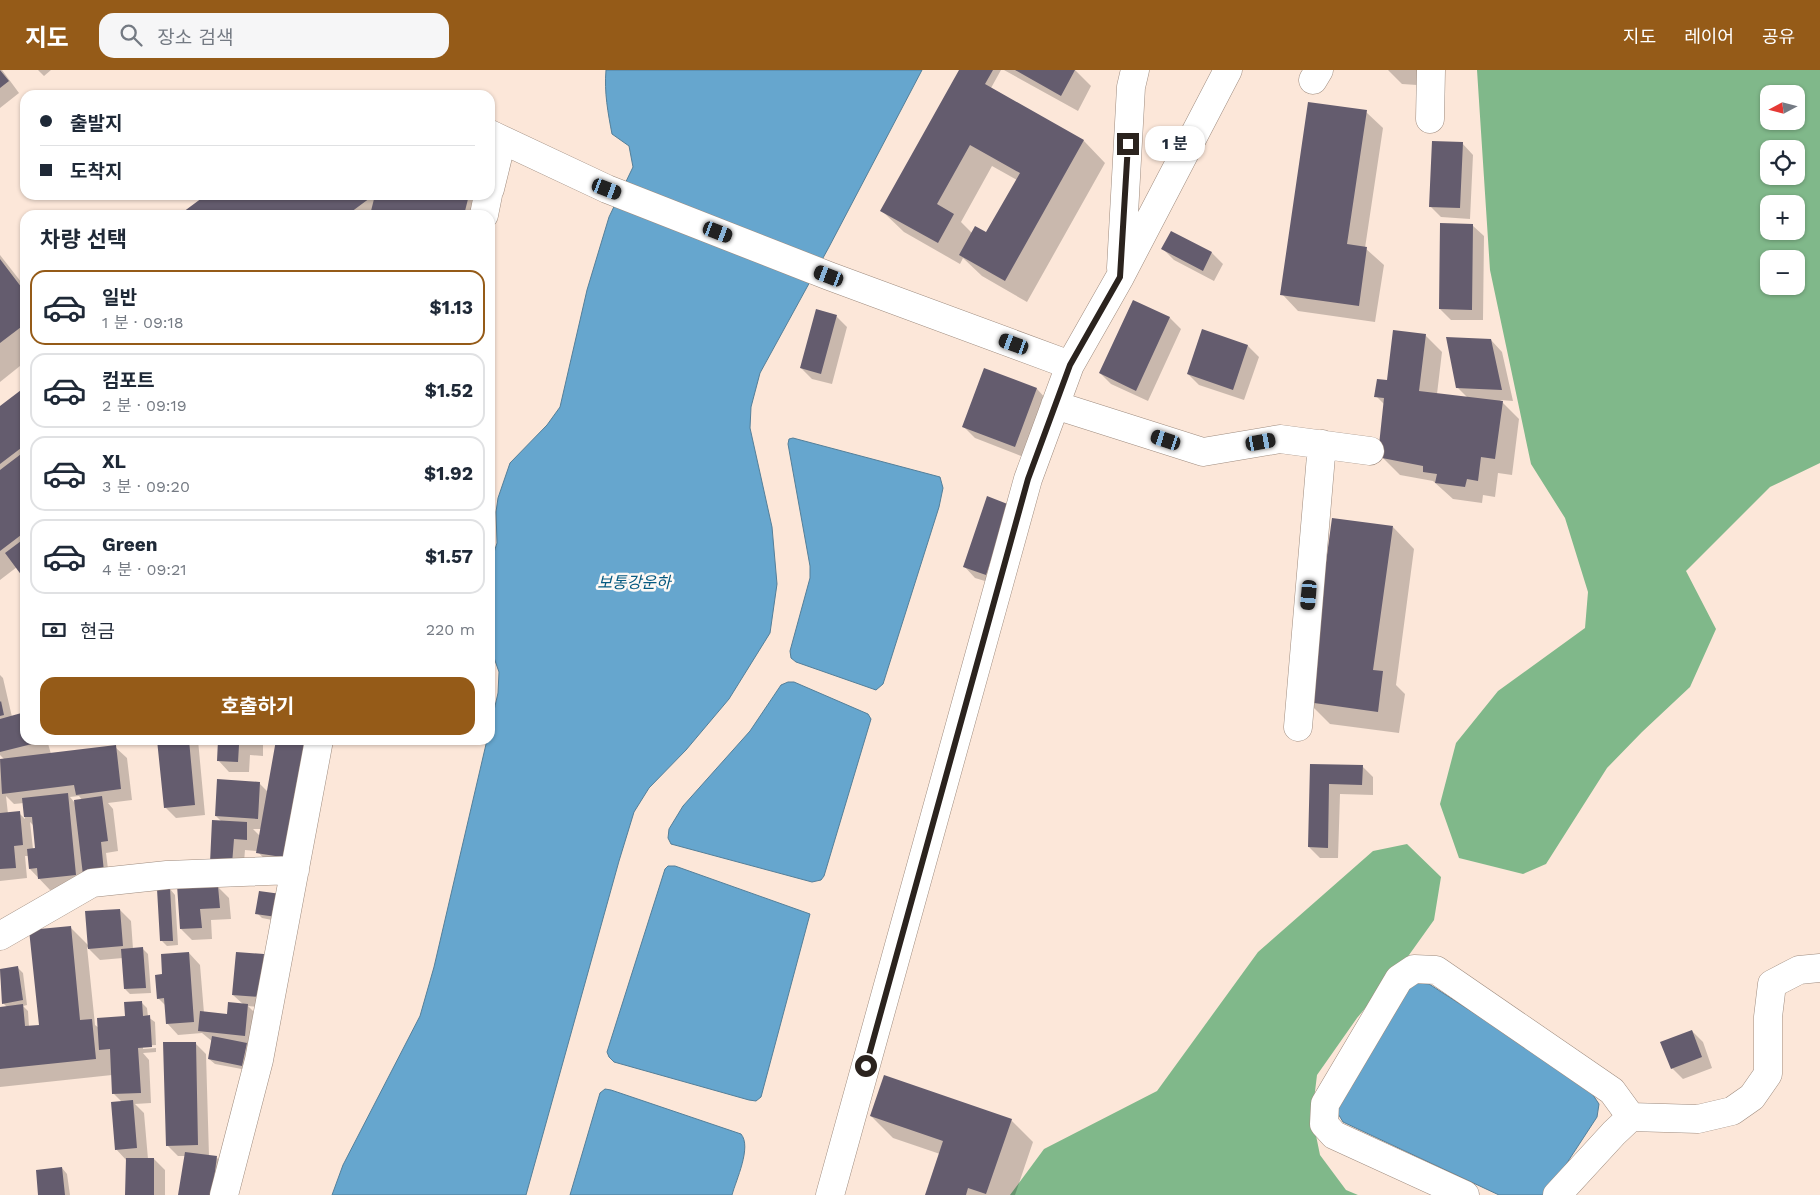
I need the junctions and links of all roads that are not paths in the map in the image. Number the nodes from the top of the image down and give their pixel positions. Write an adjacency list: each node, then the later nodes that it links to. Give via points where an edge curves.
1 (1135, 70): 6 (street, via 1131,87)
2 (1228, 70): 6 (street)
3 (1432, 70): 4 (street)
4 (1430, 119)
5 (496, 136): 7 (street, via 607,189)
6 (1120, 277): 7 (street)
7 (1070, 365): 8 (street)
8 (1055, 405): 9 (street, via 1203,452 1280,439); 18 (street, via 1028,479)
9 (1322, 444): 10 (street); 11 (street)
10 (1370, 451)
11 (1298, 727)
12 (318, 745): 13 (street)
13 (295, 870): 14 (street, via 167,875 92,884); 17 (street, via 259,1060)
14 (0, 936)
15 (1820, 968): 16 (street, via 1799,970 1772,984 1768,1017 1768,1074 1752,1097 1732,1111 1698,1118)
16 (1631, 1118): 19 (street, via 1612,1091 1556,1052 1436,970 1414,969 1399,979 1325,1104 1324,1124 1334,1135); 20 (street)
17 (224, 1195)
18 (830, 1195)
19 (1464, 1195)
20 (1557, 1195)

